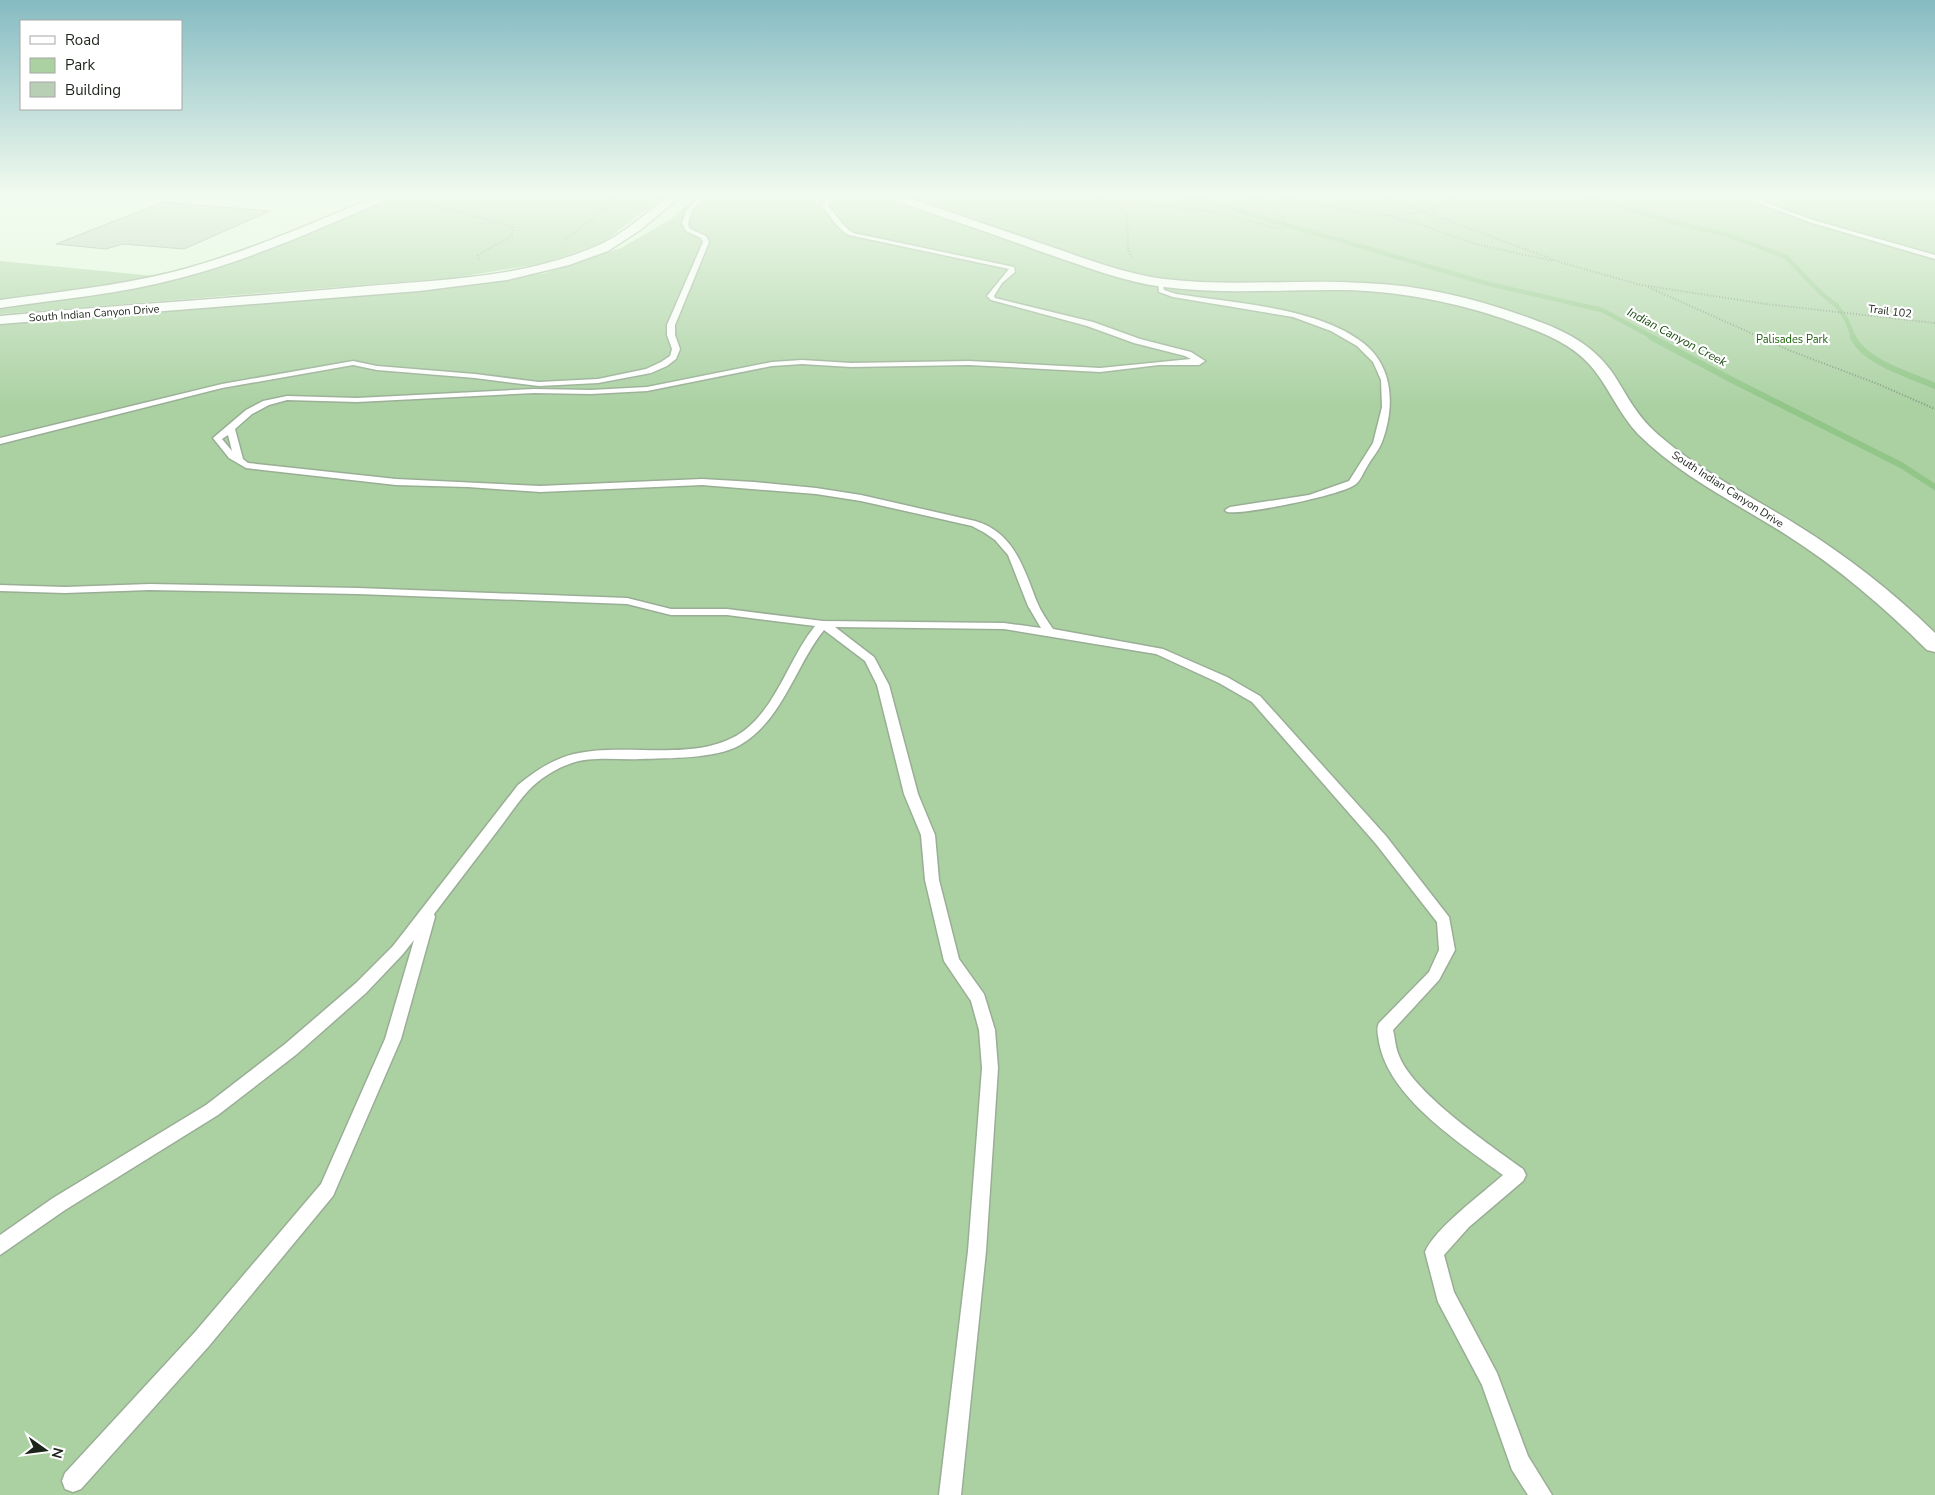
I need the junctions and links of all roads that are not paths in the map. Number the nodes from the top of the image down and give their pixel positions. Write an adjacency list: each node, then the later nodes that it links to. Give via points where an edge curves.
1 (207, 266): 7 (street, via 146,281)
2 (551, 266): 8 (street, South Indian Canyon Drive, via 427,286)
3 (696, 266): 10 (lane, via 671,325 676,349 664,364 648,371 598,381 539,384 353,363 222,386)
4 (1003, 266): 9 (lane, via 1012,268 1012,272 992,291 990,296 993,299 1188,354 1193,361 1117,370 968,363 802,362 748,368 639,389 357,400 287,398 266,403 249,412)
5 (1092, 266): 6 (street, South Indian Canyon Drive)
6 (1160, 283): 12 (lane, via 1162,291 1175,296 1294,316 1334,329 1360,344 1377,360 1385,380 1386,407 1377,443 1352,483 1312,498); 16 (street, South Indian Canyon Drive, via 1396,289 1467,303 1551,332 1593,358 1627,411 1652,438 1711,480 1845,565)
7 (0, 304)
8 (0, 320)
9 (231, 429): 11 (lane); 11 (lane, via 217,438)
10 (0, 441)
11 (239, 460): 15 (lane, via 246,465 396,482 549,489 702,482 816,490 861,498 975,524 992,532 1005,542 1019,565 1033,604)
12 (1230, 510)
13 (0, 588): 14 (lane, via 150,587 627,601 671,612 727,612)
14 (822, 624): 15 (lane, via 1004,626); 17 (lane, via 800,653 781,693 762,720 735,742 710,750 568,759 522,788); 20 (lane, via 870,659 883,685 911,794 928,834 932,880 952,961 978,999 987,1030 990,1068 977,1251)
15 (1049, 632): 21 (lane, via 1158,651 1223,680 1256,699 1381,840 1444,921 1447,950 1434,976 1385,1028 1386,1037 1390,1056 1413,1092 1517,1175 1463,1221 1434,1252 1445,1295 1490,1380 1520,1462)
16 (1935, 645)
17 (430, 910): 18 (lane, via 398,950 361,988 291,1049 212,1110 59,1204); 19 (lane, via 393,1039 327,1190 202,1339)
18 (0, 1246)
19 (73, 1481)
20 (950, 1495)
21 (1541, 1495)

